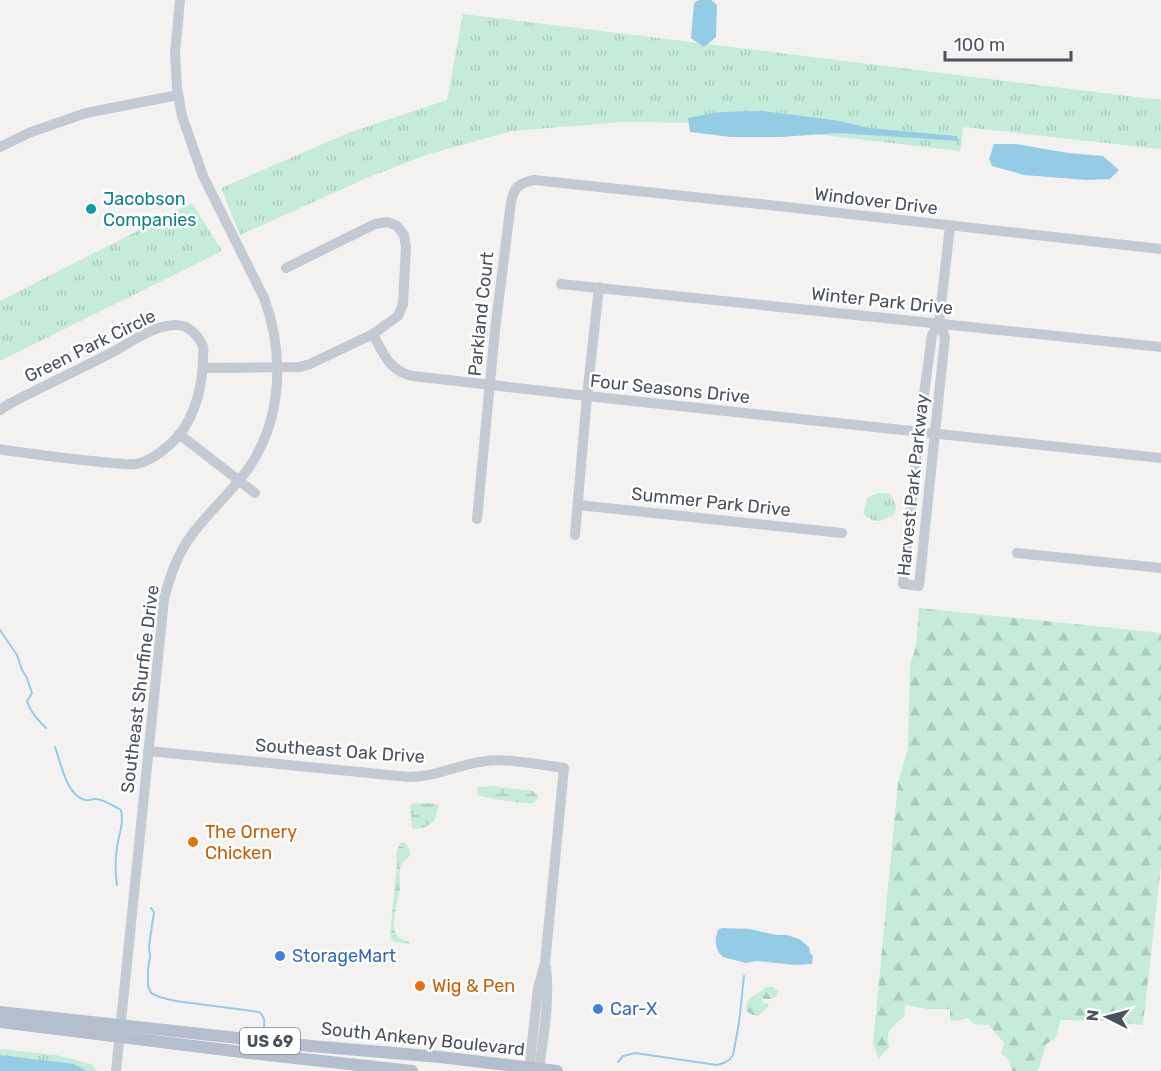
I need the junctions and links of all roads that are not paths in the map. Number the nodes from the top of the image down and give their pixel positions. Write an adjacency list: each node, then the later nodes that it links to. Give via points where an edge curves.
1 (180, 0): 2 (street, Southeast Shurfine Drive, via 175,53)
2 (178, 94): 3 (street, via 86,112); 13 (street, Southeast Shurfine Drive, via 203,176 266,305 276,339)
3 (0, 147)
4 (588, 186): 5 (street, Windover Drive); 15 (street, Parkland Court, via 534,180 518,186 513,193)
5 (951, 226): 6 (street, Windover Drive); 10 (street, Harvest Park Parkway)
6 (1161, 249)
7 (286, 268): 11 (street, via 375,224 388,222 397,226 406,247 403,304 398,316)
8 (561, 284): 9 (street, Winter Park Drive)
9 (599, 287): 10 (street, Winter Park Drive); 16 (street)
10 (939, 323): 12 (street, Winter Park Drive); 18 (street, Harvest Park Parkway, via 932,335); 19 (street, Harvest Park Parkway, via 945,336)
11 (373, 334): 13 (street, via 310,364); 15 (street, Four Seasons Drive, via 389,363 406,375)
12 (1161, 347)
13 (278, 367): 14 (street); 23 (street, Southeast Shurfine Drive, via 270,421 255,458)
14 (203, 368): 17 (street, Green Park Circle, via 203,347 196,334 186,326 176,325 145,334); 20 (street, via 196,401)
15 (490, 384): 16 (street, Four Seasons Drive); 26 (street, Parkland Court)
16 (587, 396): 18 (street, Four Seasons Drive); 25 (street)
17 (0, 410)
18 (919, 432): 19 (street, Four Seasons Drive); 19 (street, Harvest Park Parkway, via 903,584 919,586)
19 (935, 433): 22 (street, Four Seasons Drive)
20 (179, 434): 21 (street, via 152,458 138,464); 23 (street)
21 (0, 449)
22 (1161, 458)
23 (238, 481): 24 (street); 31 (street, Southeast Shurfine Drive, via 192,535 168,582)
24 (255, 493)
25 (578, 505): 27 (street, Summer Park Drive); 28 (street)
26 (477, 519)
27 (842, 533)
28 (575, 535)
29 (1017, 553): 30 (street)
30 (1161, 568)
31 (148, 751): 34 (street, Southeast Shurfine Drive); 35 (street, Southeast Oak Drive, via 409,777 488,760 564,768 545,963 547,1001)
32 (0, 1012): 34 (main road, South Ankeny Boulevard / US 69)
33 (0, 1022): 34 (main road, South Ankeny Boulevard / US 69)
34 (121, 1031): 35 (main road, South Ankeny Boulevard / US 69, via 440,1057); 36 (street, Southeast Shurfine Drive); 37 (main road, South Ankeny Boulevard / US 69)
35 (534, 1070): 38 (main road, South Ankeny Boulevard / US 69)
36 (116, 1071)
37 (412, 1071)
38 (557, 1071)

